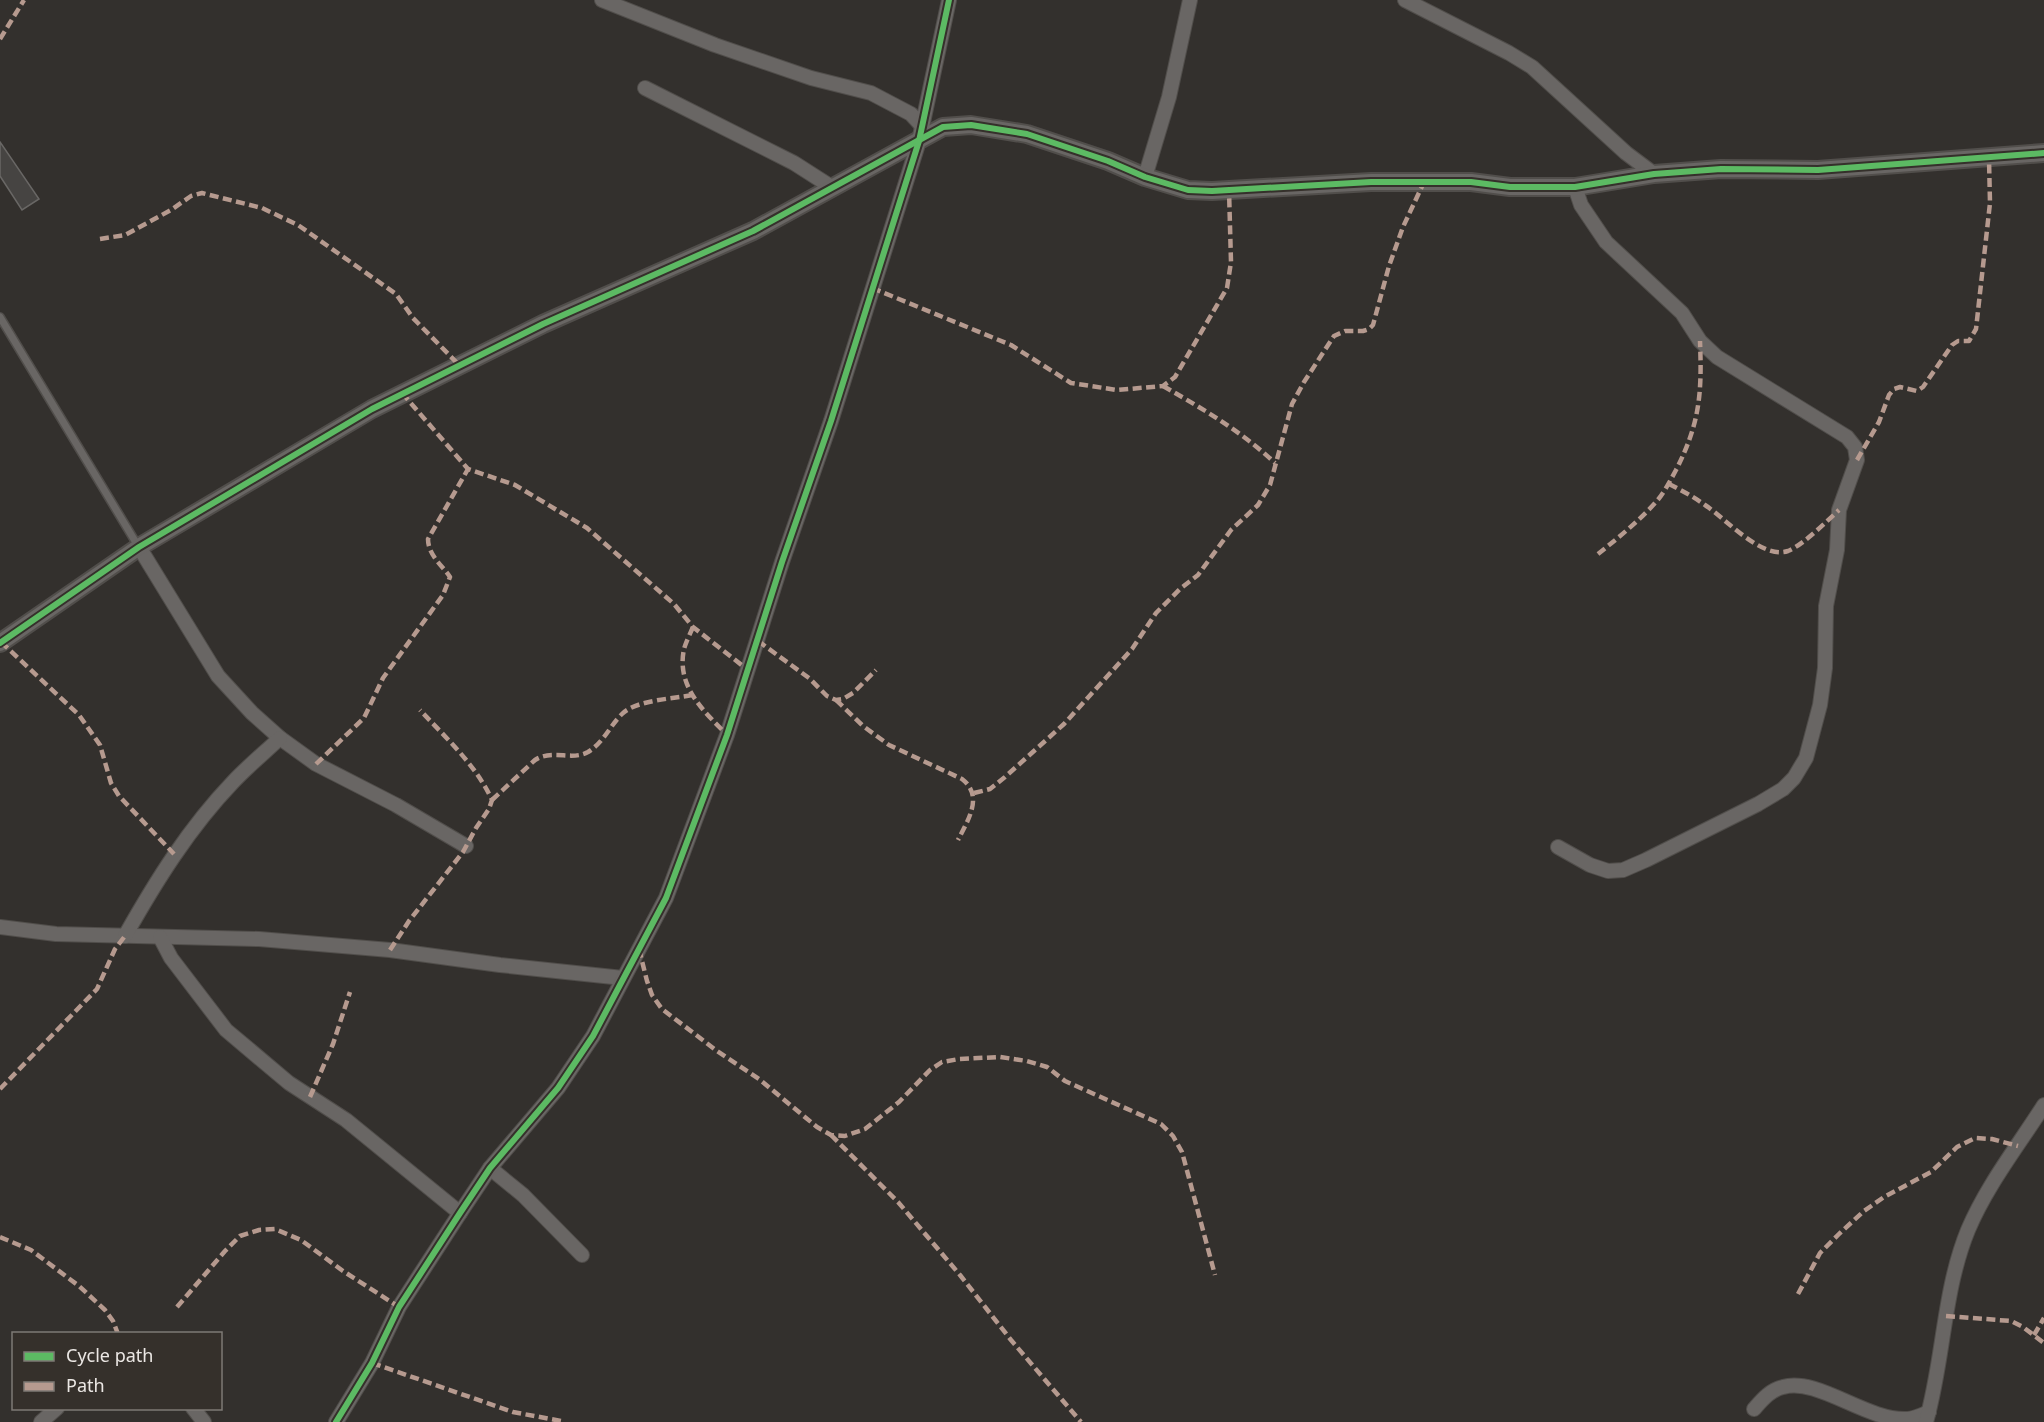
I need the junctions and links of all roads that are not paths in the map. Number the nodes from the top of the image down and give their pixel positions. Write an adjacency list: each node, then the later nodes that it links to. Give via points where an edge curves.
1 (602, 0): 6 (street, via 715,45 811,78 871,93 911,114)
2 (949, 0): 6 (street)
3 (1190, 0): 9 (street, via 1169,97)
4 (1405, 0): 8 (street, via 1532,67)
5 (645, 88): 11 (street, via 794,163)
6 (920, 133): 9 (street, via 971,125 1027,134); 11 (street); 21 (street, via 831,421 727,735 666,898)
7 (2044, 153): 8 (street, via 1818,170 1721,169)
8 (1654, 174): 10 (street)
9 (1145, 177): 10 (street, via 1212,191 1413,182)
10 (1575, 187): 17 (street, via 1581,205 1606,242 1682,313 1717,357 1847,437 1855,447 1857,460 1839,510 1837,550 1826,606 1820,705 1806,758 1794,777 1758,804 1623,870 1608,871 1590,865)
11 (833, 188): 13 (street, via 753,231 543,324 402,393)
12 (0, 317): 13 (lane)
13 (139, 547): 14 (street); 15 (street, via 218,676)
14 (0, 643)
15 (280, 738): 16 (street, via 316,764); 19 (street, via 232,783 186,839 160,874)
16 (466, 846)
17 (1558, 847)
18 (0, 927): 19 (street)
19 (125, 936): 20 (street)
20 (160, 937): 21 (street, via 259,939 390,950); 24 (street, via 171,958 226,1030 289,1083 346,1120)
21 (623, 978): 23 (street, via 588,1045 558,1088)
22 (2044, 1105): 29 (street, via 1984,1194 1968,1231 1946,1316)
23 (490, 1168): 24 (street); 25 (street, via 523,1195)
24 (460, 1213): 32 (street, via 399,1307 372,1363)
25 (582, 1255)
26 (1754, 1409): 29 (street, via 1781,1387 1796,1385 1892,1418)
27 (55, 1410): 30 (street)
28 (195, 1410): 31 (street)
29 (1927, 1417)
30 (41, 1422)
31 (204, 1422)
32 (336, 1422)

